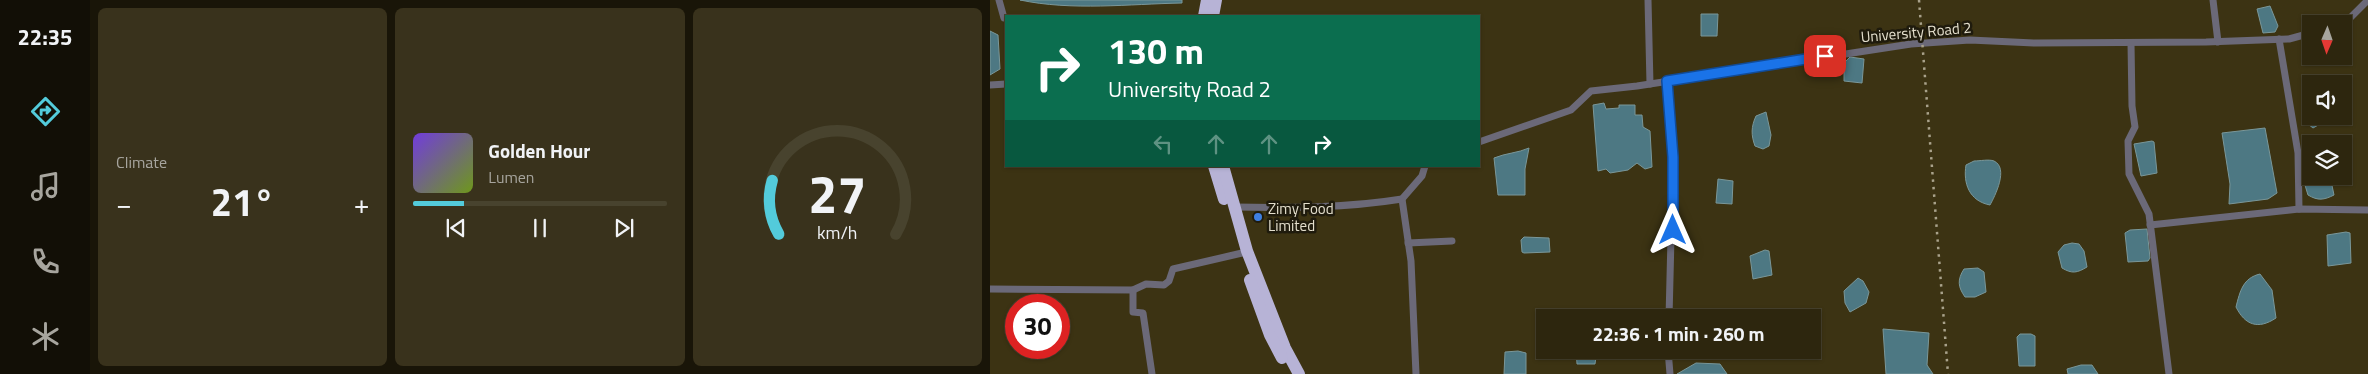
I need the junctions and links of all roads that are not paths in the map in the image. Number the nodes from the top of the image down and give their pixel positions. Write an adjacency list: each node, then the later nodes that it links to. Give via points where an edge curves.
1 (999, 0): 12 (street)
2 (1207, 0): 9 (highway)
3 (1216, 0): 10 (highway)
4 (1648, 0): 19 (street)
5 (2213, 0): 15 (street)
6 (2357, 0): 8 (street)
7 (2368, 0): 8 (street)
8 (2361, 8): 11 (street)
9 (1204, 15)
10 (1213, 15)
11 (2352, 16)
12 (1004, 18)
13 (2302, 35): 14 (street, University Road 2)
14 (2279, 39): 15 (street, University Road 2); 27 (street, via 2298,154)
15 (2218, 42): 16 (street, University Road 2)
16 (2131, 43): 17 (street, University Road 2, via 1923,42); 29 (street, via 2135,127 2128,141 2129,174 2149,214)
17 (1667, 81): 19 (street, University Road 2); 35 (street, via 1673,157)
18 (1005, 84): 20 (street)
19 (1650, 84): 21 (street, University Road 2, via 1591,91 1571,110)
20 (990, 85)
21 (1480, 142)
22 (1214, 167): 32 (highway)
23 (1223, 167): 26 (highway)
24 (1426, 167): 25 (street)
25 (1402, 199): 26 (street, via 1366,205); 31 (street)
26 (1235, 207): 39 (highway, via 1247,250 1285,348)
27 (2299, 209): 28 (street); 29 (street)
28 (2368, 210)
29 (2150, 225): 42 (street)
30 (1452, 241): 31 (street)
31 (1408, 243): 40 (street)
32 (1242, 253): 34 (street, via 1173,268 1164,286 1146,284); 38 (highway, via 1260,312)
33 (990, 290): 34 (street)
34 (1132, 290): 37 (street, via 1133,312 1143,314)
35 (1669, 309)
36 (1669, 359): 41 (street)
37 (1152, 374)
38 (1290, 374)
39 (1299, 374)
40 (1416, 374)
41 (1670, 374)
42 (2169, 374)

